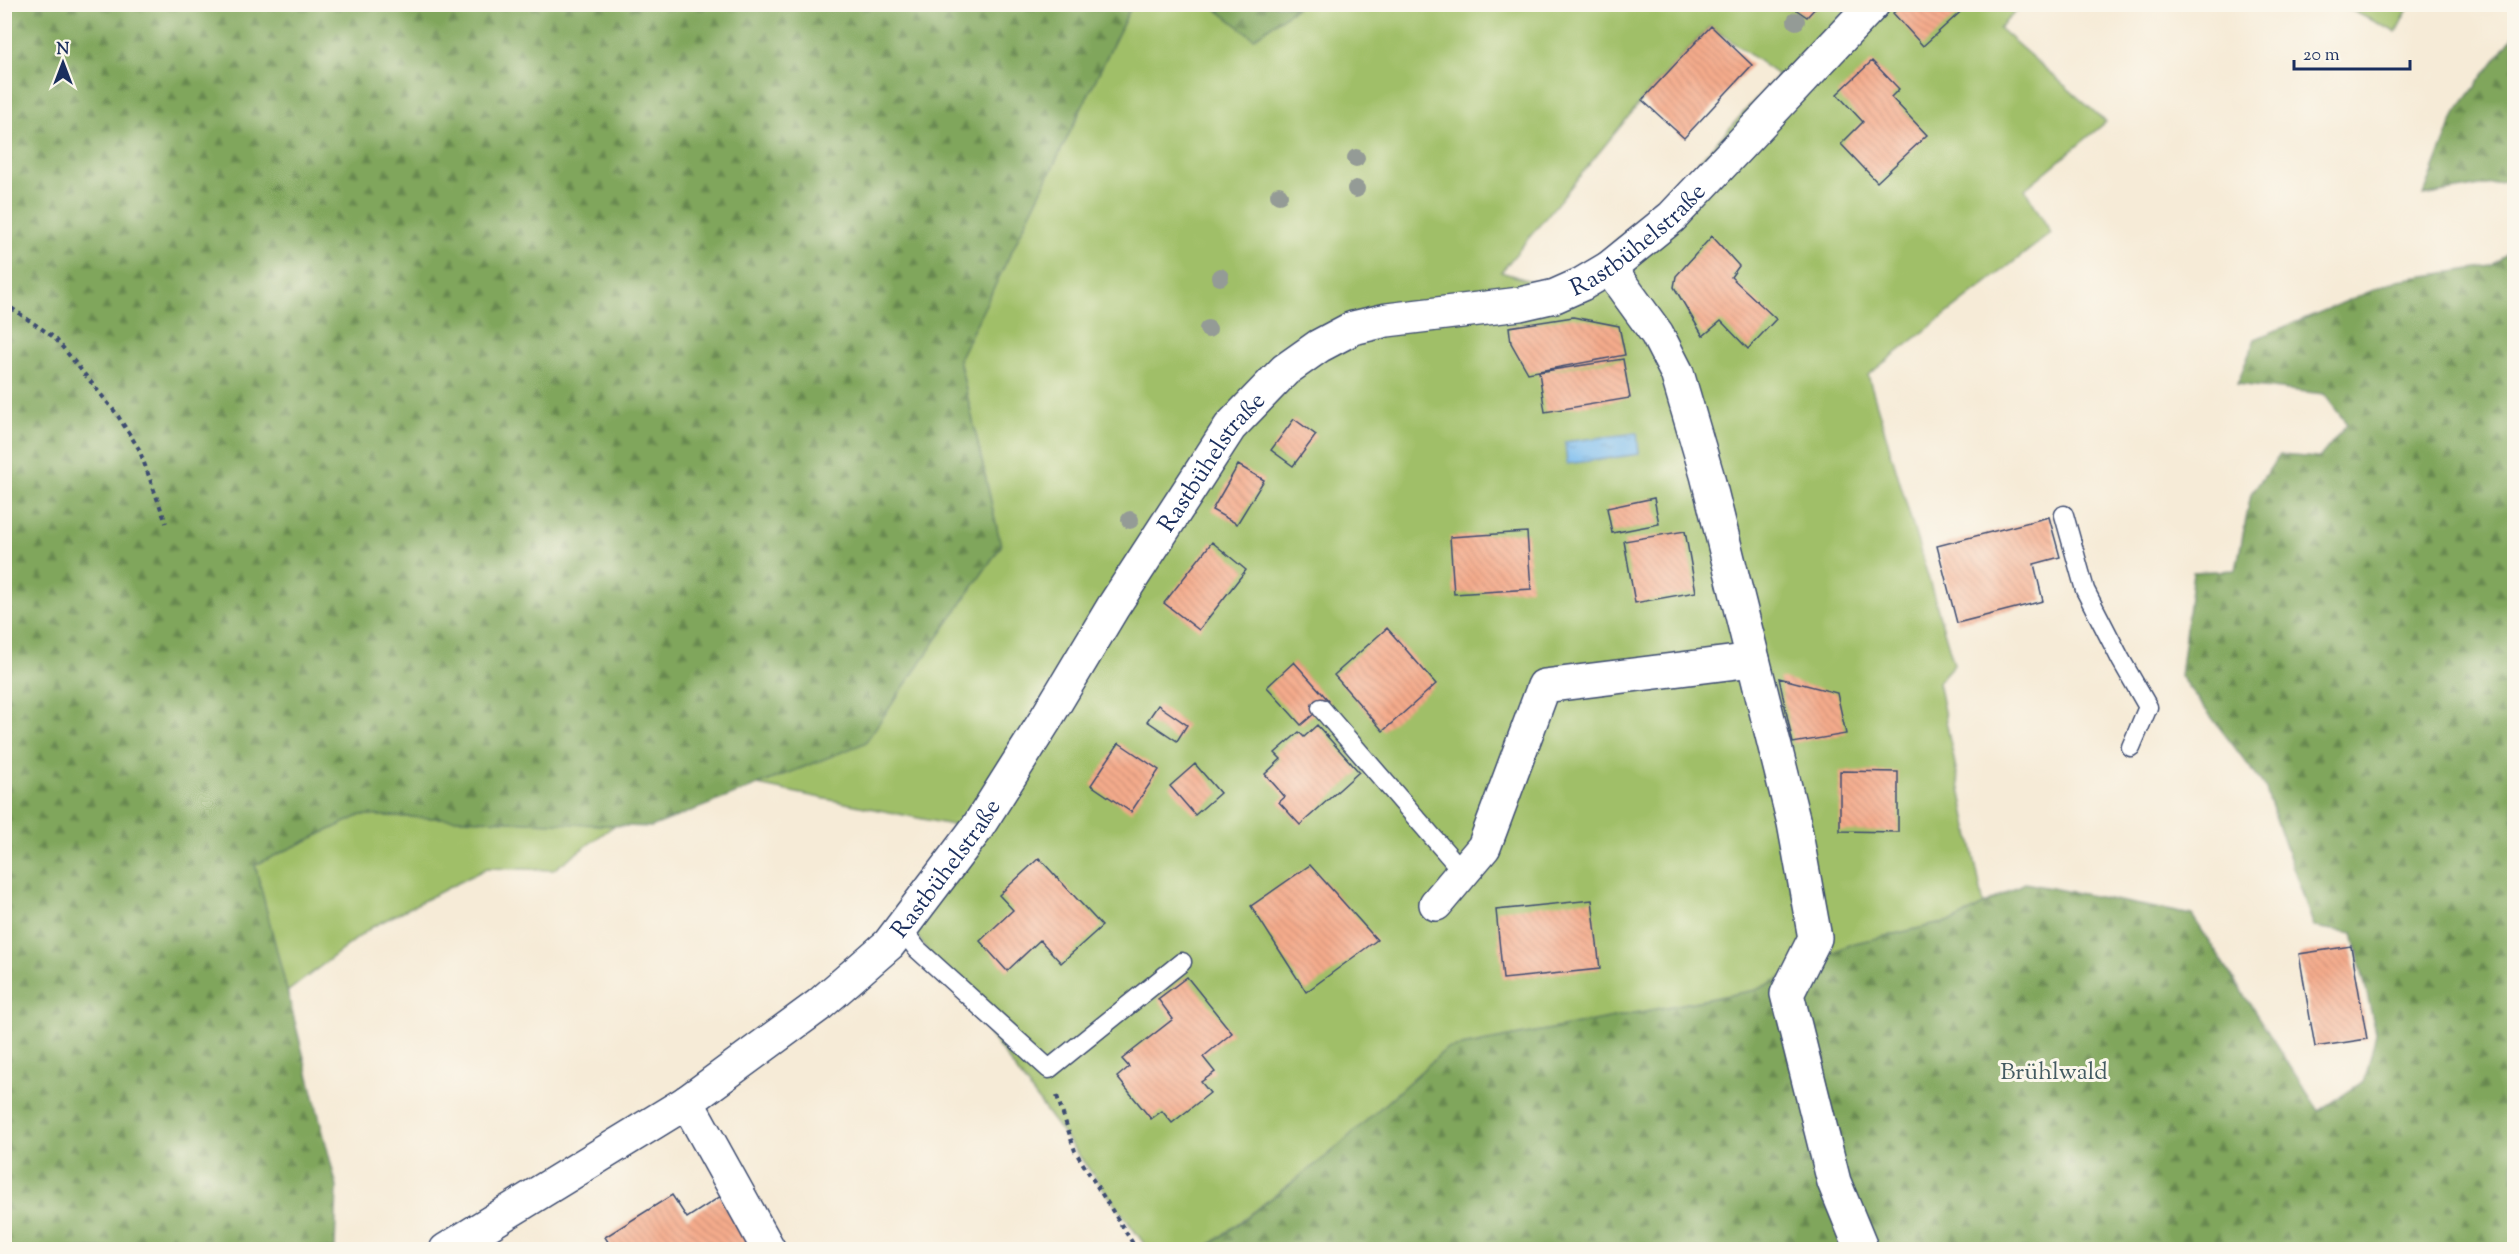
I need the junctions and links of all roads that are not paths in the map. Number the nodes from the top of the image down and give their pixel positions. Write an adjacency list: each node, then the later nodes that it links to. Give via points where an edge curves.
1 (1873, 4): 2 (street, Rastbühelstraße, via 1672,217)
2 (1609, 268): 4 (street, via 1657,334 1681,385); 9 (street, Rastbühelstraße, via 1555,296 1353,328 1285,370 1230,427 1113,606 977,828)
3 (2064, 515): 6 (lane, via 2085,590 2148,707)
4 (1753, 660): 7 (street, via 1545,686 1484,847); 14 (street, via 1794,823 1815,938 1787,994 1833,1182)
5 (1321, 708): 7 (lane)
6 (2131, 747)
7 (1463, 872): 8 (street)
8 (1436, 904)
9 (902, 929): 10 (lane, via 917,949 1049,1069); 11 (street, Rastbühelstraße, via 823,1001)
10 (1182, 962)
11 (687, 1102): 12 (street, Rastbühelstraße); 13 (street)
12 (446, 1250)
13 (770, 1250)
14 (1862, 1250)

